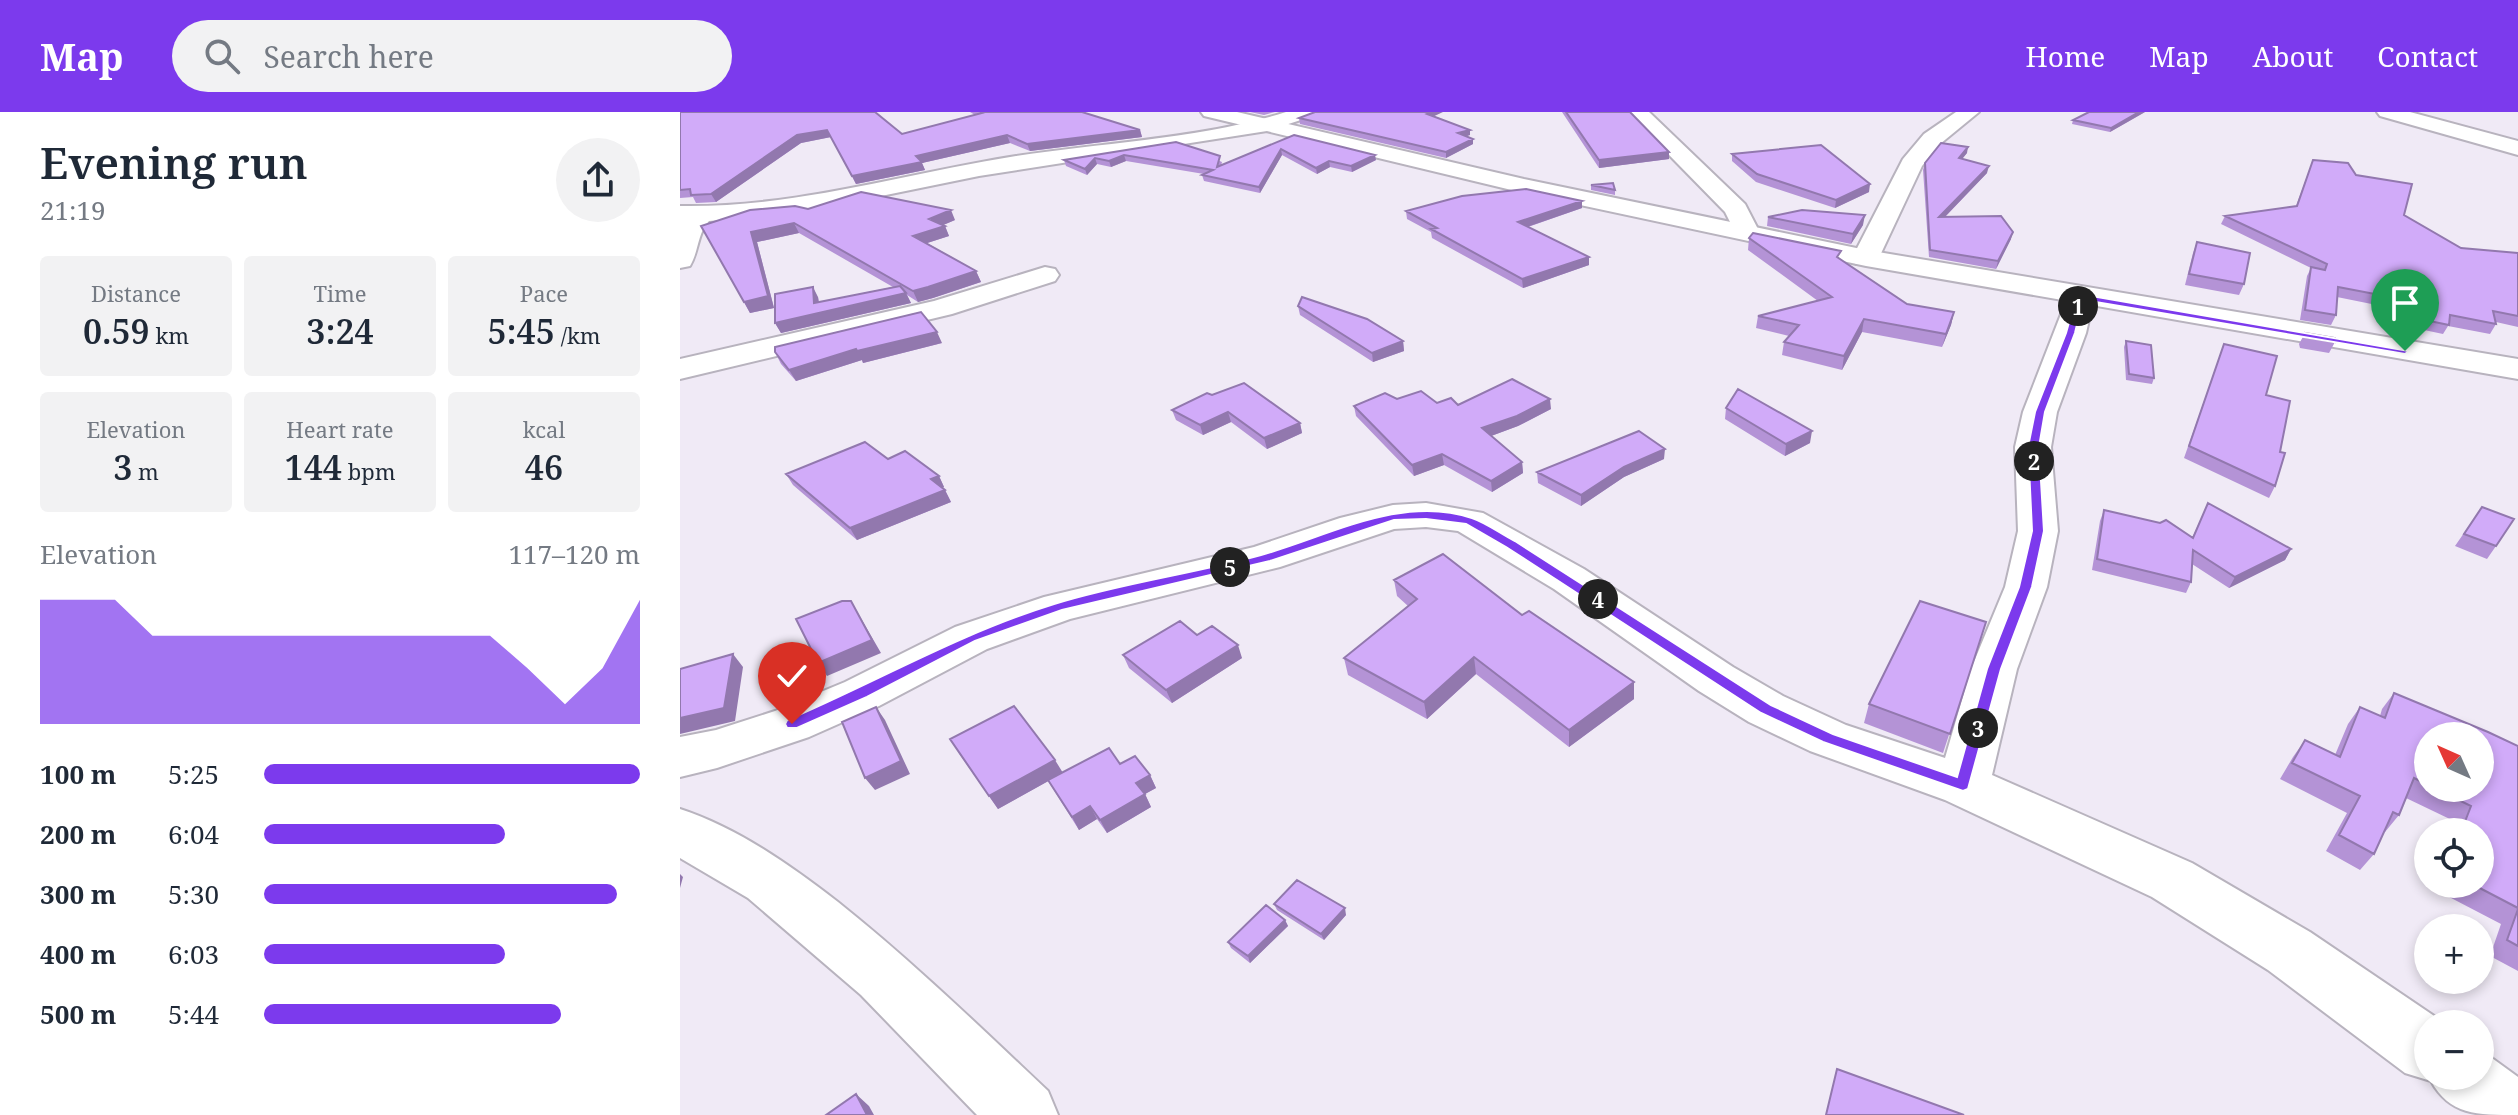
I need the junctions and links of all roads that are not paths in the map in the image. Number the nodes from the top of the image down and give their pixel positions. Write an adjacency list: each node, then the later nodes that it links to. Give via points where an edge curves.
1 (1211, 112): 6 (street)
2 (1306, 112): 6 (street)
3 (1637, 112): 9 (street, via 1736,209)
4 (1969, 112): 10 (street, via 1932,139 1911,164)
5 (2387, 112): 7 (street)
6 (1267, 125): 8 (street, via 990,167 808,203); 9 (street)
7 (2518, 148)
8 (691, 213): 11 (street)
9 (1747, 233): 10 (street)
10 (1866, 258): 13 (street)
11 (680, 260)
12 (1045, 275): 14 (street, via 928,312)
13 (2080, 297): 15 (street); 17 (street, via 2033,447 2038,531 2026,587 1994,669)
14 (680, 369)
15 (2518, 369)
16 (680, 757): 17 (street, via 792,724 971,638 1059,607 1265,558 1393,517 1426,515 1469,521 1511,544 1766,709 1828,738)
17 (1963, 785): 19 (street, via 2172,880 2289,951)
18 (680, 831): 21 (street, via 768,881 883,975)
19 (2414, 1040)
20 (2480, 1090): 22 (street)
21 (1024, 1115)
22 (2512, 1115)

